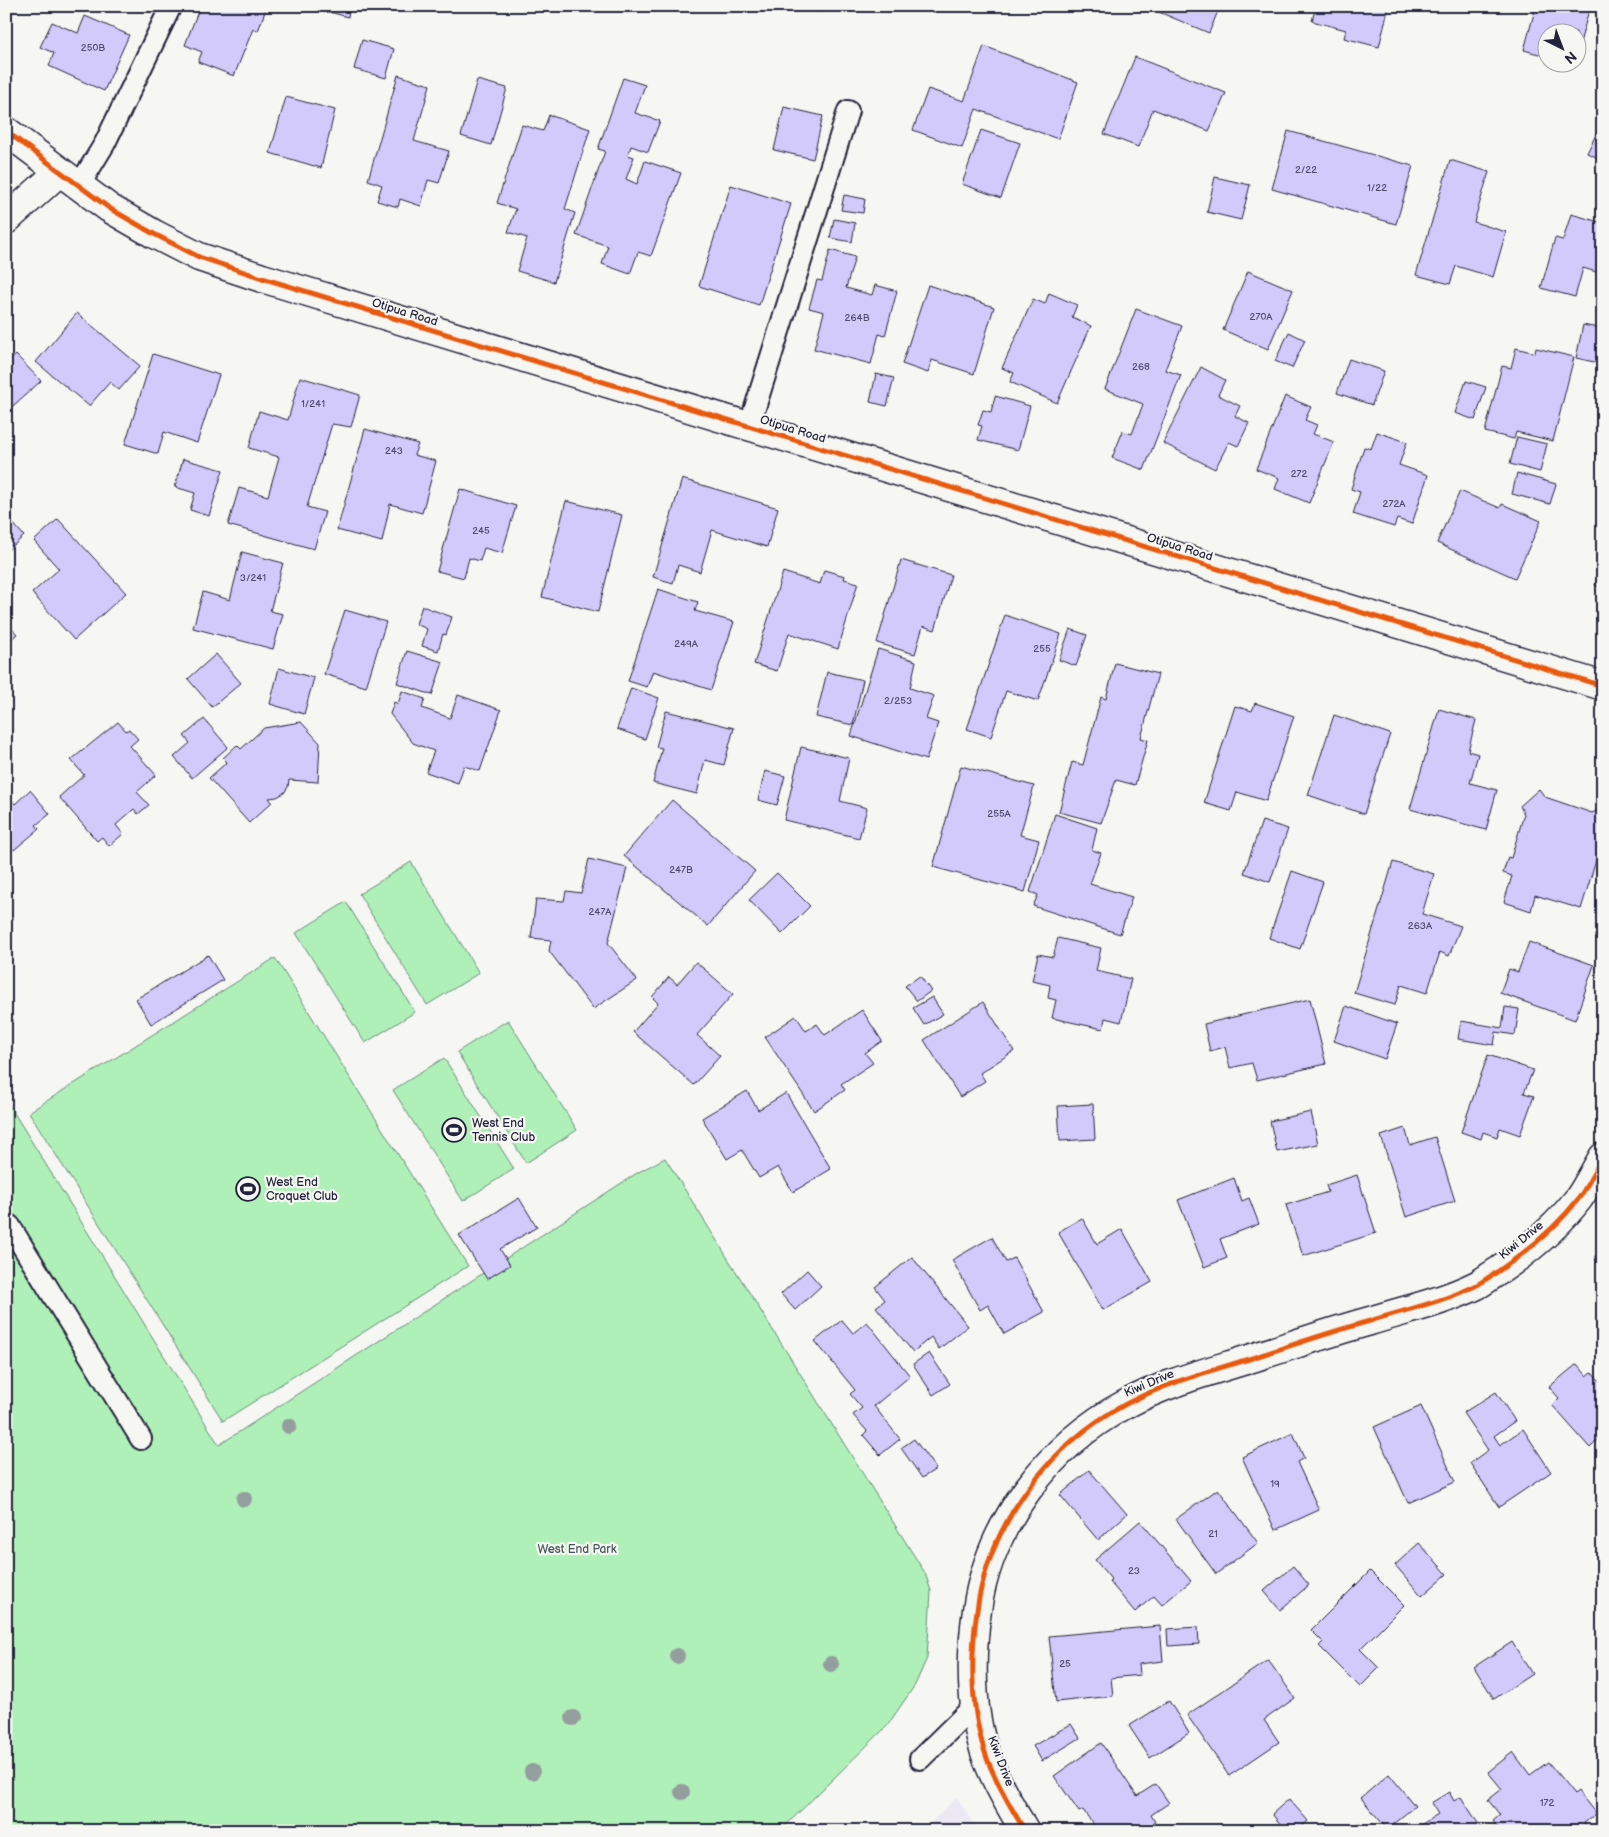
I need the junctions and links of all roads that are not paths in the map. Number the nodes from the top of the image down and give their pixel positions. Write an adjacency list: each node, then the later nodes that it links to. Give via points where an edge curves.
1 (171, 6): 4 (lane, via 105,143)
2 (848, 111): 6 (lane)
3 (6, 131): 4 (street, Otipua Road)
4 (69, 179): 5 (street); 6 (street, Otipua Road, via 109,208 199,257)
5 (6, 220)
6 (749, 427): 7 (street, Otipua Road)
7 (1603, 686)
8 (1603, 1157): 11 (street, Kiwi Drive, via 1580,1197 1544,1236 1477,1285 1174,1382 1126,1404 1091,1426 1054,1457 1020,1500 997,1543 980,1590 973,1638)
9 (6, 1223): 10 (lane)
10 (140, 1439)
11 (975, 1705): 12 (lane); 13 (street, Kiwi Drive, via 987,1759)
12 (920, 1760)
13 (1025, 1831)

